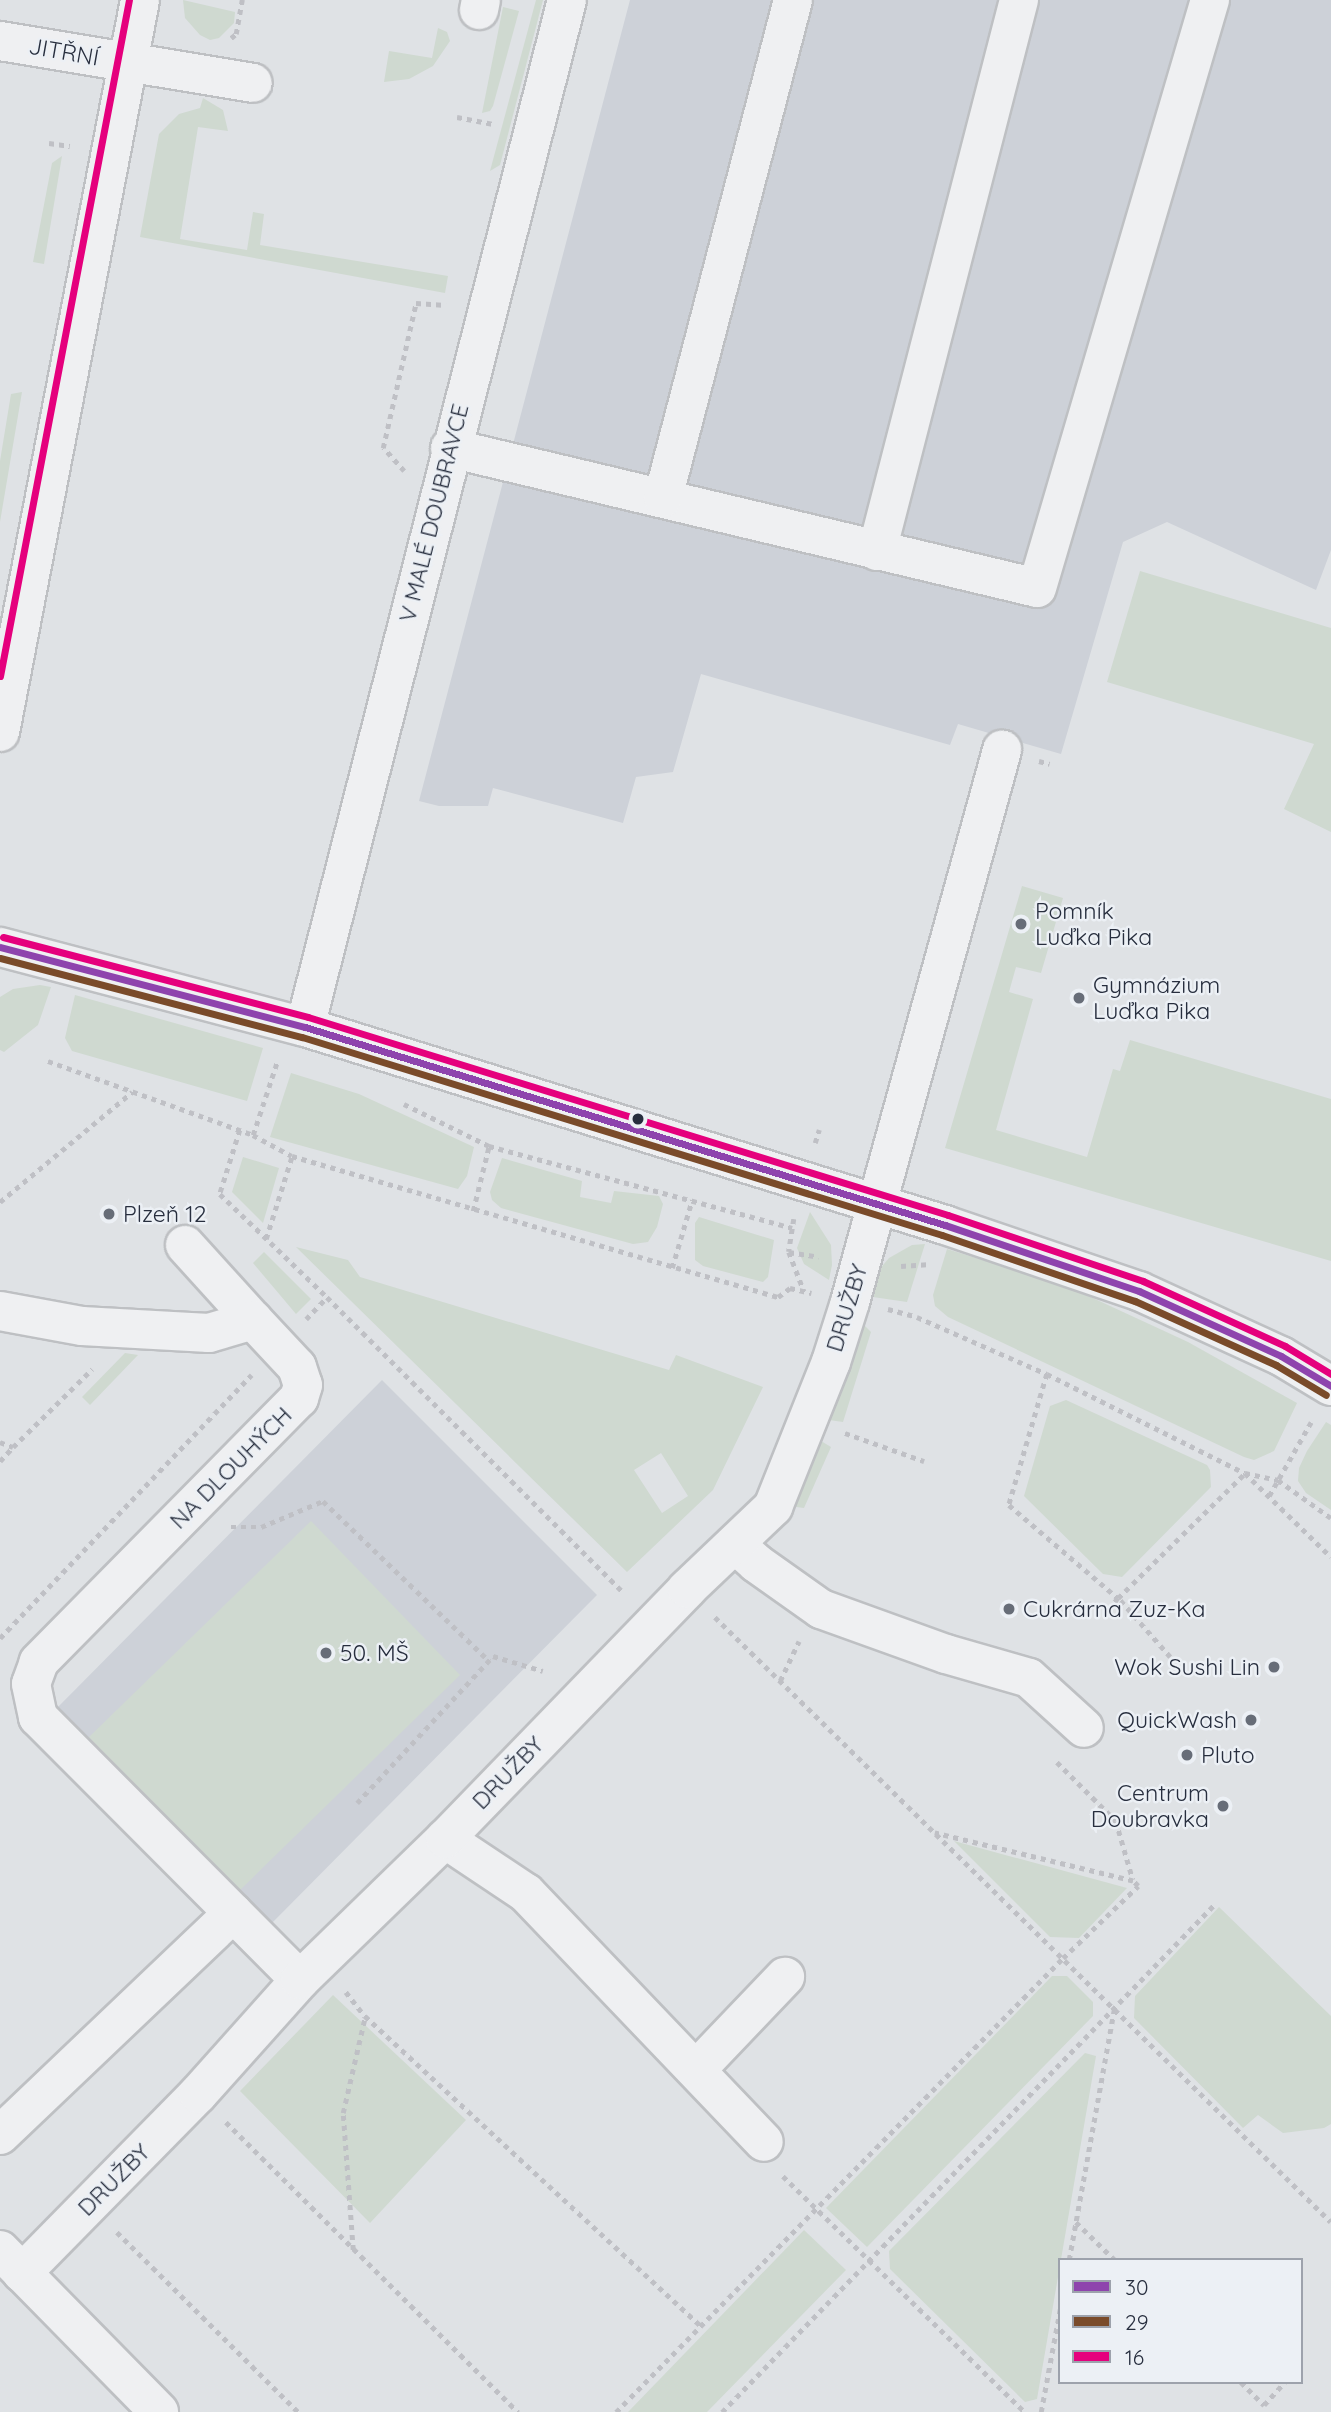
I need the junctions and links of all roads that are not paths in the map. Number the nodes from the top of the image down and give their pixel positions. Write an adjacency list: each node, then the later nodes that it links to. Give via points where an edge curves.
1 (140, 0): 7 (street)
2 (567, 0): 9 (street, V MALÉ DOUBRAVCE)
3 (793, 0): 10 (street)
4 (1019, 0): 11 (street)
5 (1210, 0): 11 (street, via 1037,588)
6 (0, 41): 7 (street, JITŘNÍ)
7 (127, 63): 8 (street, JITŘNÍ); 12 (street)
8 (253, 83)
9 (450, 448): 10 (street); 15 (street, V MALÉ DOUBRAVCE)
10 (663, 498): 11 (street)
11 (877, 551)
12 (0, 732)
13 (1002, 750): 16 (street, DRUŽBY)
14 (0, 947): 15 (street)
15 (305, 1027): 16 (street)
16 (879, 1203): 20 (street, via 1139,1291 1281,1356); 21 (street, DRUŽBY, via 850,1302 773,1507)
17 (185, 1245): 19 (street, NA DLOUHÝCH)
18 (0, 1311): 19 (street, via 82,1326)
19 (266, 1333): 24 (street, NA DLOUHÝCH, via 297,1367 303,1385 299,1398 39,1662 31,1684 38,1717)
20 (1324, 1399)
21 (735, 1544): 22 (street, via 821,1609 1029,1678); 23 (street, DRUŽBY)
22 (1084, 1728)
23 (445, 1839): 25 (street, DRUŽBY); 27 (street, via 526,1894)
24 (233, 1913): 25 (street, NA DLOUHÝCH); 28 (street)
25 (311, 1970): 30 (street, DRUŽBY, via 198,2094)
26 (785, 1977): 27 (street)
27 (696, 2070): 29 (street)
28 (0, 2134)
29 (764, 2142)
30 (11, 2262): 31 (street, DRUŽBY)
31 (159, 2412)

